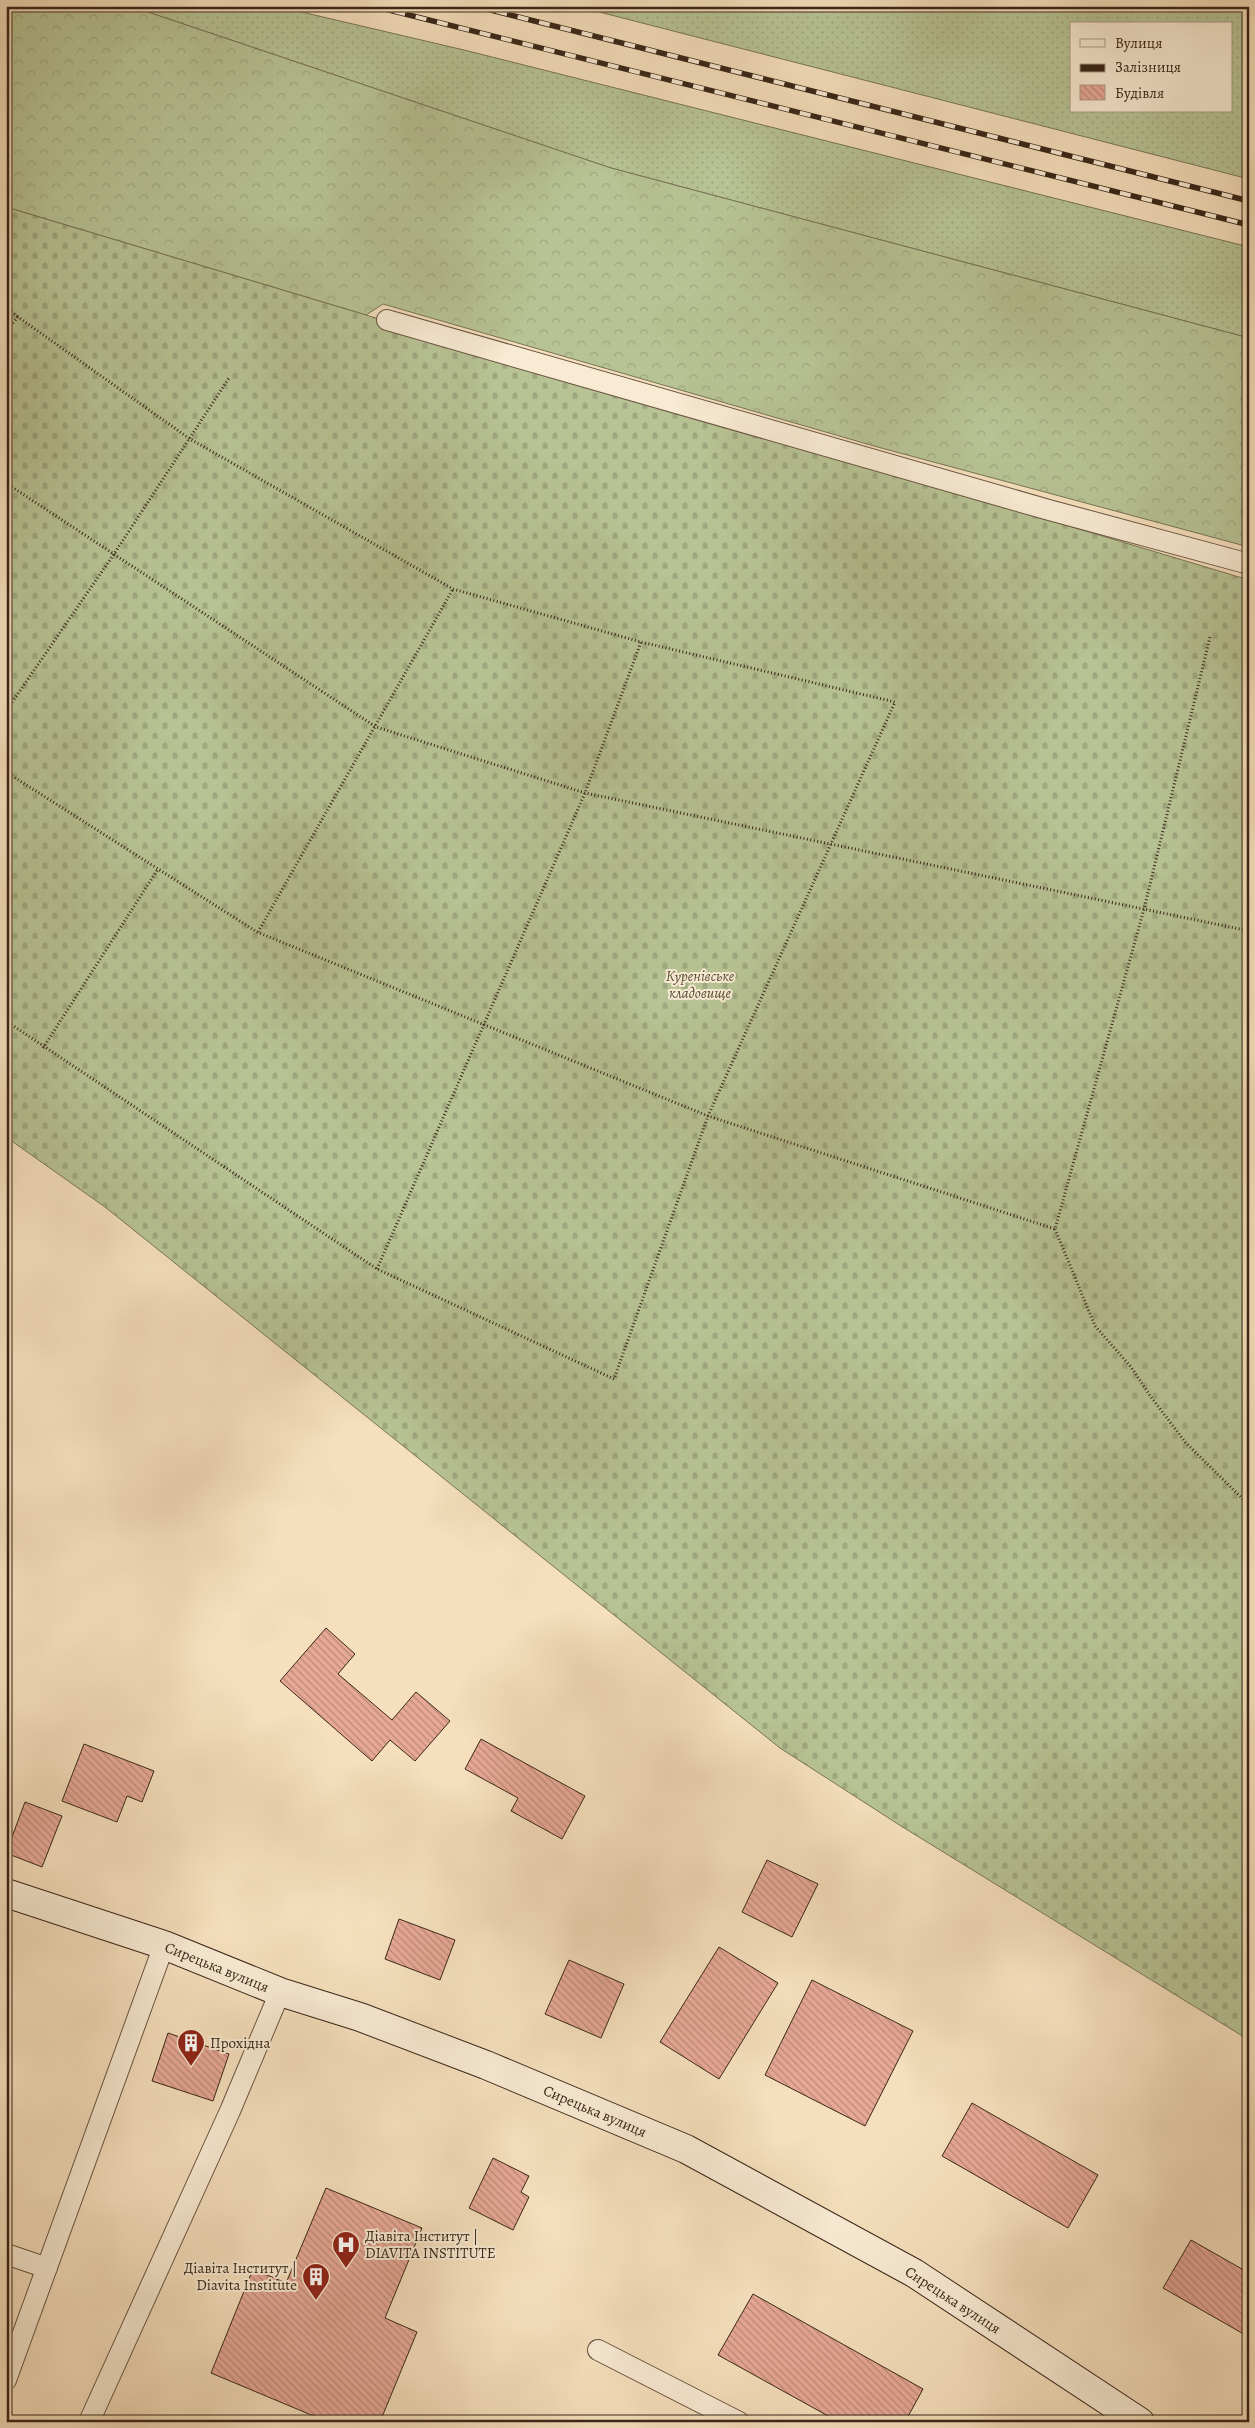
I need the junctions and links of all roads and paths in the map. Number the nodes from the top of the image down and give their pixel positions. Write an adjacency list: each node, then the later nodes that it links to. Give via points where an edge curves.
1 (6, 307): 2 (path)
2 (18, 318): 4 (path); 6 (path)
3 (387, 320): 9 (lane)
4 (6, 331)
5 (229, 378): 6 (path)
6 (190, 439): 8 (path); 10 (path)
7 (6, 483): 8 (path)
8 (114, 554): 13 (path); 14 (path)
9 (1249, 564)
10 (453, 589): 12 (path); 14 (path)
11 (1210, 637): 19 (path)
12 (641, 642): 16 (path); 17 (path, via 895,702)
13 (6, 711)
14 (376, 727): 16 (path); 21 (path)
15 (6, 772): 18 (path)
16 (585, 793): 17 (path); 23 (path)
17 (832, 844): 19 (path); 25 (path)
18 (158, 869): 21 (path); 24 (path)
19 (1144, 909): 20 (path); 26 (path)
20 (1249, 931)
21 (257, 932): 23 (path)
22 (6, 1021): 24 (path)
23 (482, 1025): 25 (path); 27 (path)
24 (43, 1048): 27 (path)
25 (708, 1116): 26 (path); 27 (path, via 614,1379)
26 (1055, 1230): 28 (path, via 1095,1326 1131,1367 1186,1443)
27 (377, 1269)
28 (1249, 1506)
29 (6, 1893): 30 (main road, Сирецька вулиця)
30 (164, 1945): 31 (main road, Сирецька вулиця); 33 (lane)
31 (280, 1992): 36 (lane); 38 (main road, Сирецька вулиця, via 360,2017 486,2065 686,2149 914,2273)
32 (6, 2254): 33 (lane)
33 (47, 2268): 35 (lane)
34 (598, 2350): 37 (lane)
35 (6, 2380)
36 (89, 2422)
37 (739, 2422)
38 (1140, 2422)

